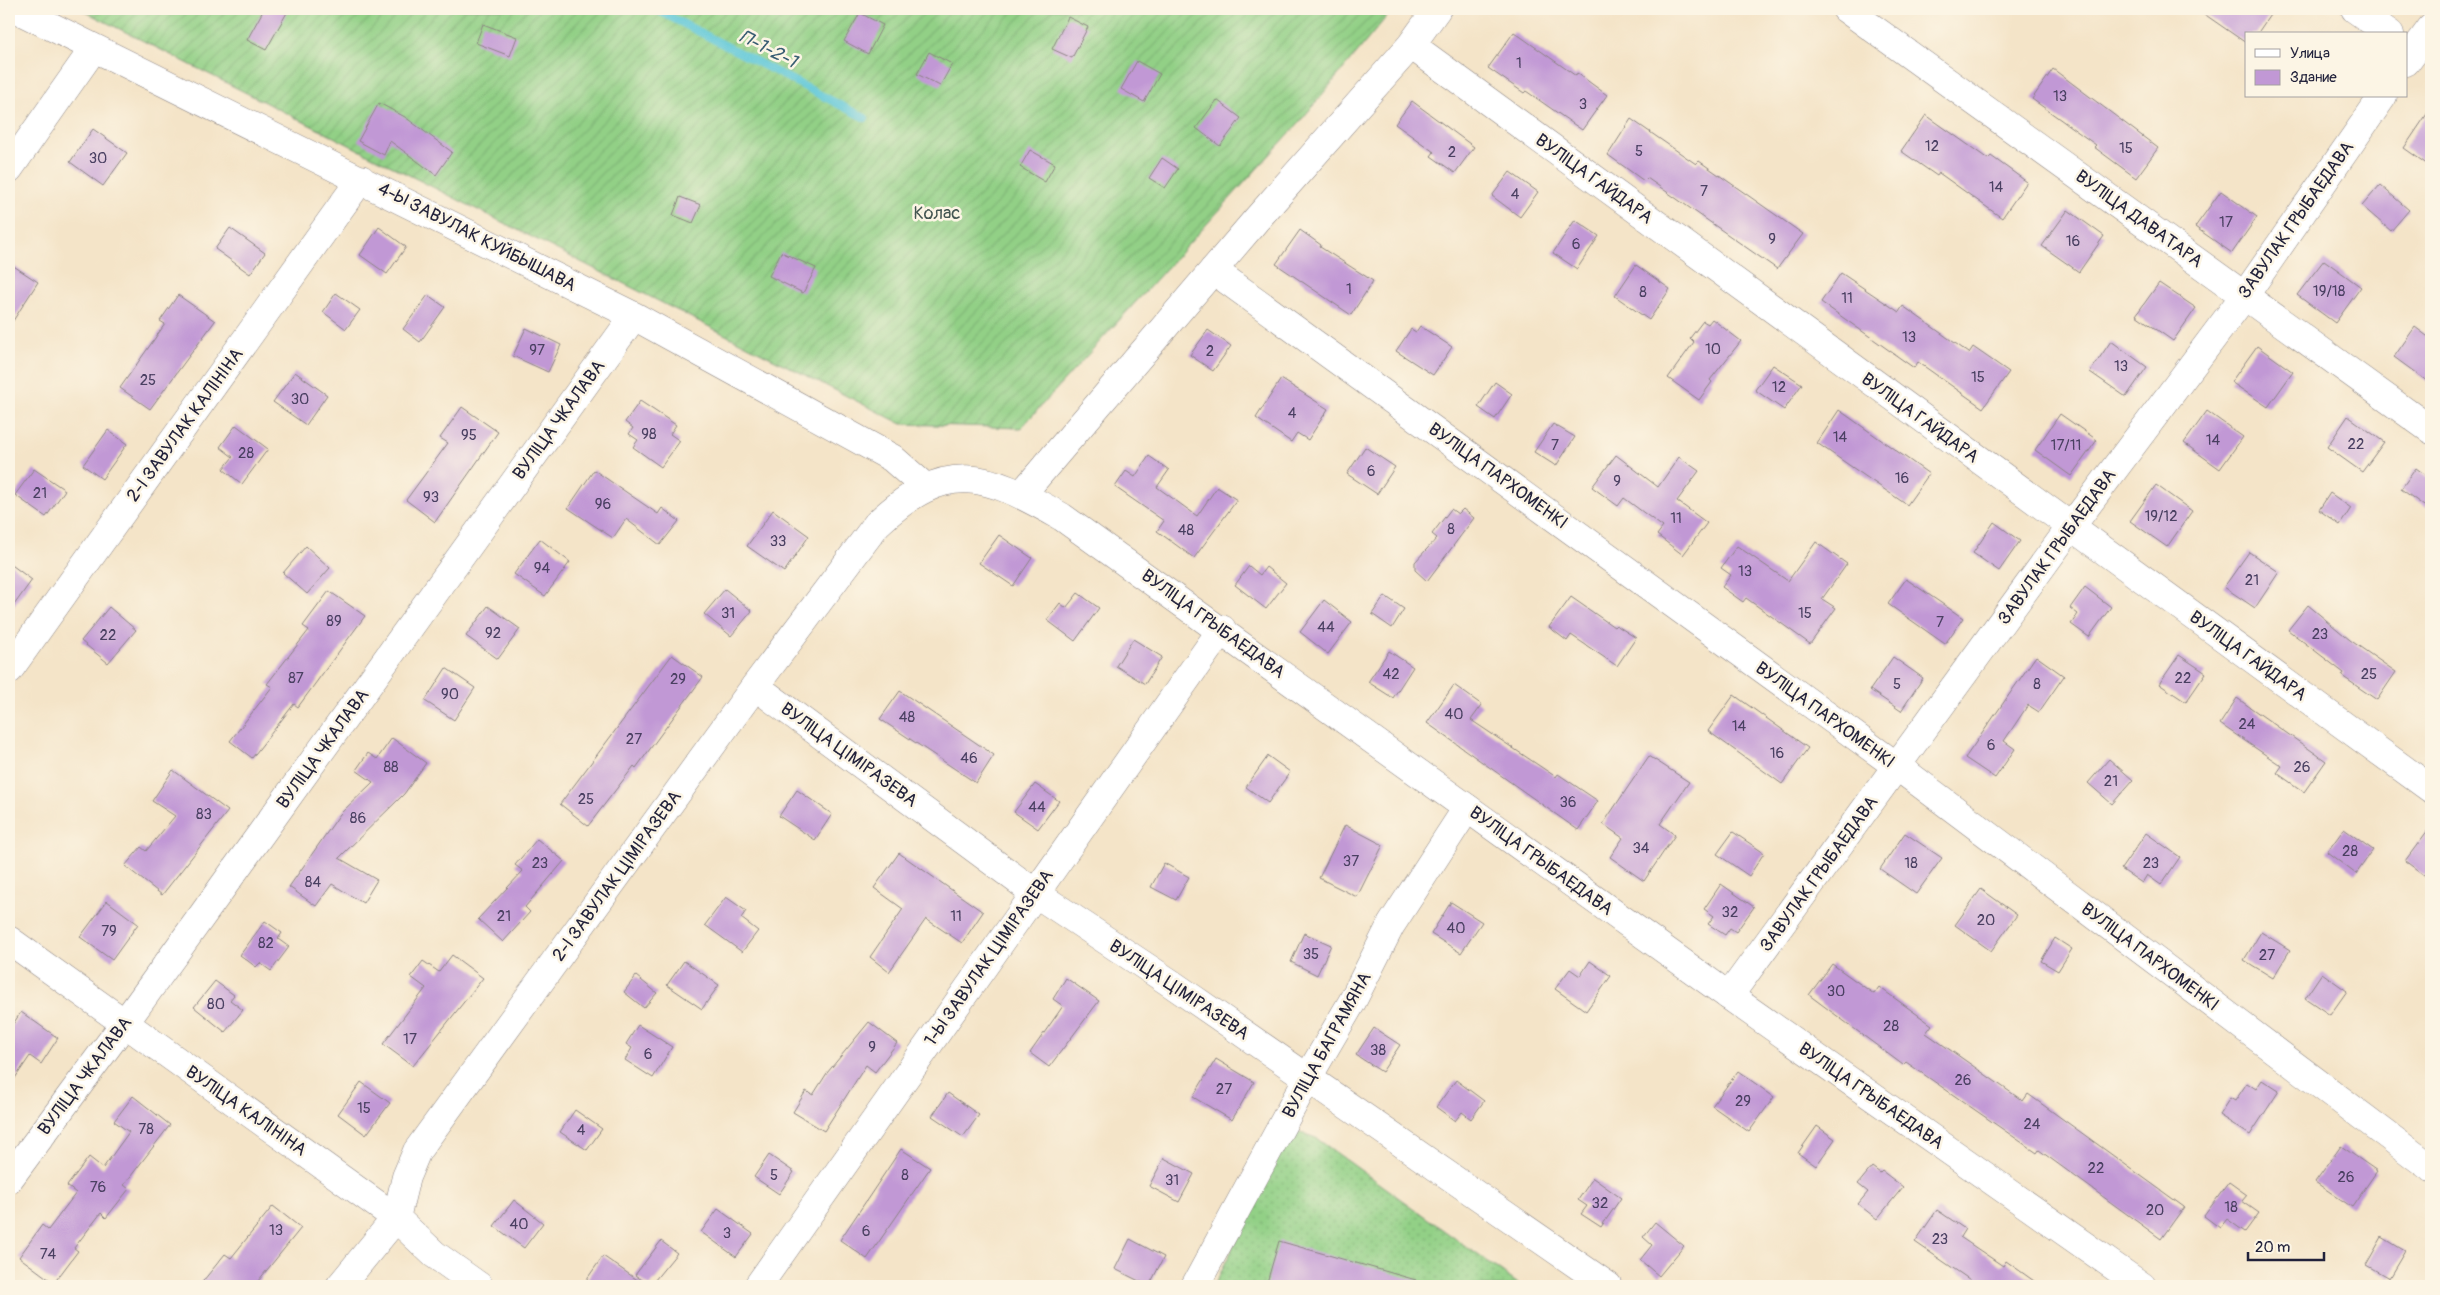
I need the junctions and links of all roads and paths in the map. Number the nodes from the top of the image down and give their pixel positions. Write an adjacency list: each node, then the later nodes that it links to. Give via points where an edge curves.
1 (16, 9): 8 (street, 4-Ы ЗАВУЛАК КУЙБЫШАВА)
2 (1437, 9): 7 (street)
3 (1846, 9): 14 (street, ВУЛІЦА ДАВАТАРА)
4 (2355, 9): 6 (street)
5 (2431, 28): 9 (street)
6 (2387, 32)
7 (1411, 45): 13 (street); 19 (street, ВУЛІЦА ГАЙДАРА)
8 (94, 48): 11 (street); 12 (street, 4-Ы ЗАВУЛАК КУЙБЫШАВА)
9 (2414, 55)
10 (2381, 98): 14 (street, ЗАВУЛАК ГРЫБАЕДАВА)
11 (9, 169)
12 (361, 179): 15 (street, 4-Ы ЗАВУЛАК КУЙБЫШАВА); 21 (street, 2-І ЗАВУЛАК КАЛІНІНА)
13 (1213, 270): 18 (street); 23 (street, ВУЛІЦА ПАРХОМЕНКІ)
14 (2245, 294): 16 (street, ВУЛІЦА ДАВАТАРА); 19 (street, ЗАВУЛАК ГРЫБАЕДАВА)
15 (634, 316): 17 (street, 4-Ы ЗАВУЛАК КУЙБЫШАВА, via 892,458); 29 (street, ВУЛІЦА ЧКАЛАВА)
16 (2431, 430)
17 (925, 487): 18 (street, ВУЛІЦА ГРЫБАЕДАВА, via 958,479 994,482); 22 (street, 2-І ЗАВУЛАК ЦІМІРАЗЕВА, via 900,502 877,524)
18 (1022, 494): 20 (street, ВУЛІЦА ГРЫБАЕДАВА, via 1062,516)
19 (2070, 528): 23 (street, ЗАВУЛАК ГРЫБАЕДАВА); 24 (street, ВУЛІЦА ГАЙДАРА)
20 (1222, 630): 25 (street, ВУЛІЦА ГРЫБАЕДАВА); 26 (street, 1-Ы ЗАВУЛАК ЦІМІРАЗЕВА)
21 (9, 670)
22 (755, 686): 26 (street, ВУЛІЦА ЦІМІРАЗЕВА); 33 (street, 2-І ЗАВУЛАК ЦІМІРАЗЕВА, via 417,1151 406,1176)
23 (1898, 767): 28 (street, ЗАВУЛАК ГРЫБАЕДАВА); 31 (street, ВУЛІЦА ПАРХОМЕНКІ)
24 (2431, 789)
25 (1467, 808): 28 (street, ВУЛІЦА ГРЫБАЕДАВА); 30 (street, ВУЛІЦА БАГРАМЯНА, via 1391,925 1352,1002)
26 (1035, 892): 30 (street, ВУЛІЦА ЦІМІРАЗЕВА); 36 (street, 1-Ы ЗАВУЛАК ЦІМІРАЗЕВА)
27 (9, 940): 29 (street, ВУЛІЦА КАЛІНІНА)
28 (1729, 996): 39 (street, ВУЛІЦА ГРЫБАЕДАВА)
29 (124, 1024): 32 (street, ВУЛІЦА ЧКАЛАВА); 33 (street, ВУЛІЦА КАЛІНІНА)
30 (1307, 1079): 37 (street, ВУЛІЦА БАГРАМЯНА); 38 (street, ВУЛІЦА ЦІМІРАЗЕВА)
31 (2431, 1168)
32 (9, 1179)
33 (396, 1218): 34 (street, 2-І ЗАВУЛАК ЦІМІРАЗЕВА); 35 (street, ВУЛІЦА КАЛІНІНА, via 434,1254)
34 (340, 1286)
35 (479, 1286)
36 (758, 1286)
37 (1195, 1286)
38 (1608, 1286)
39 (2142, 1286)

